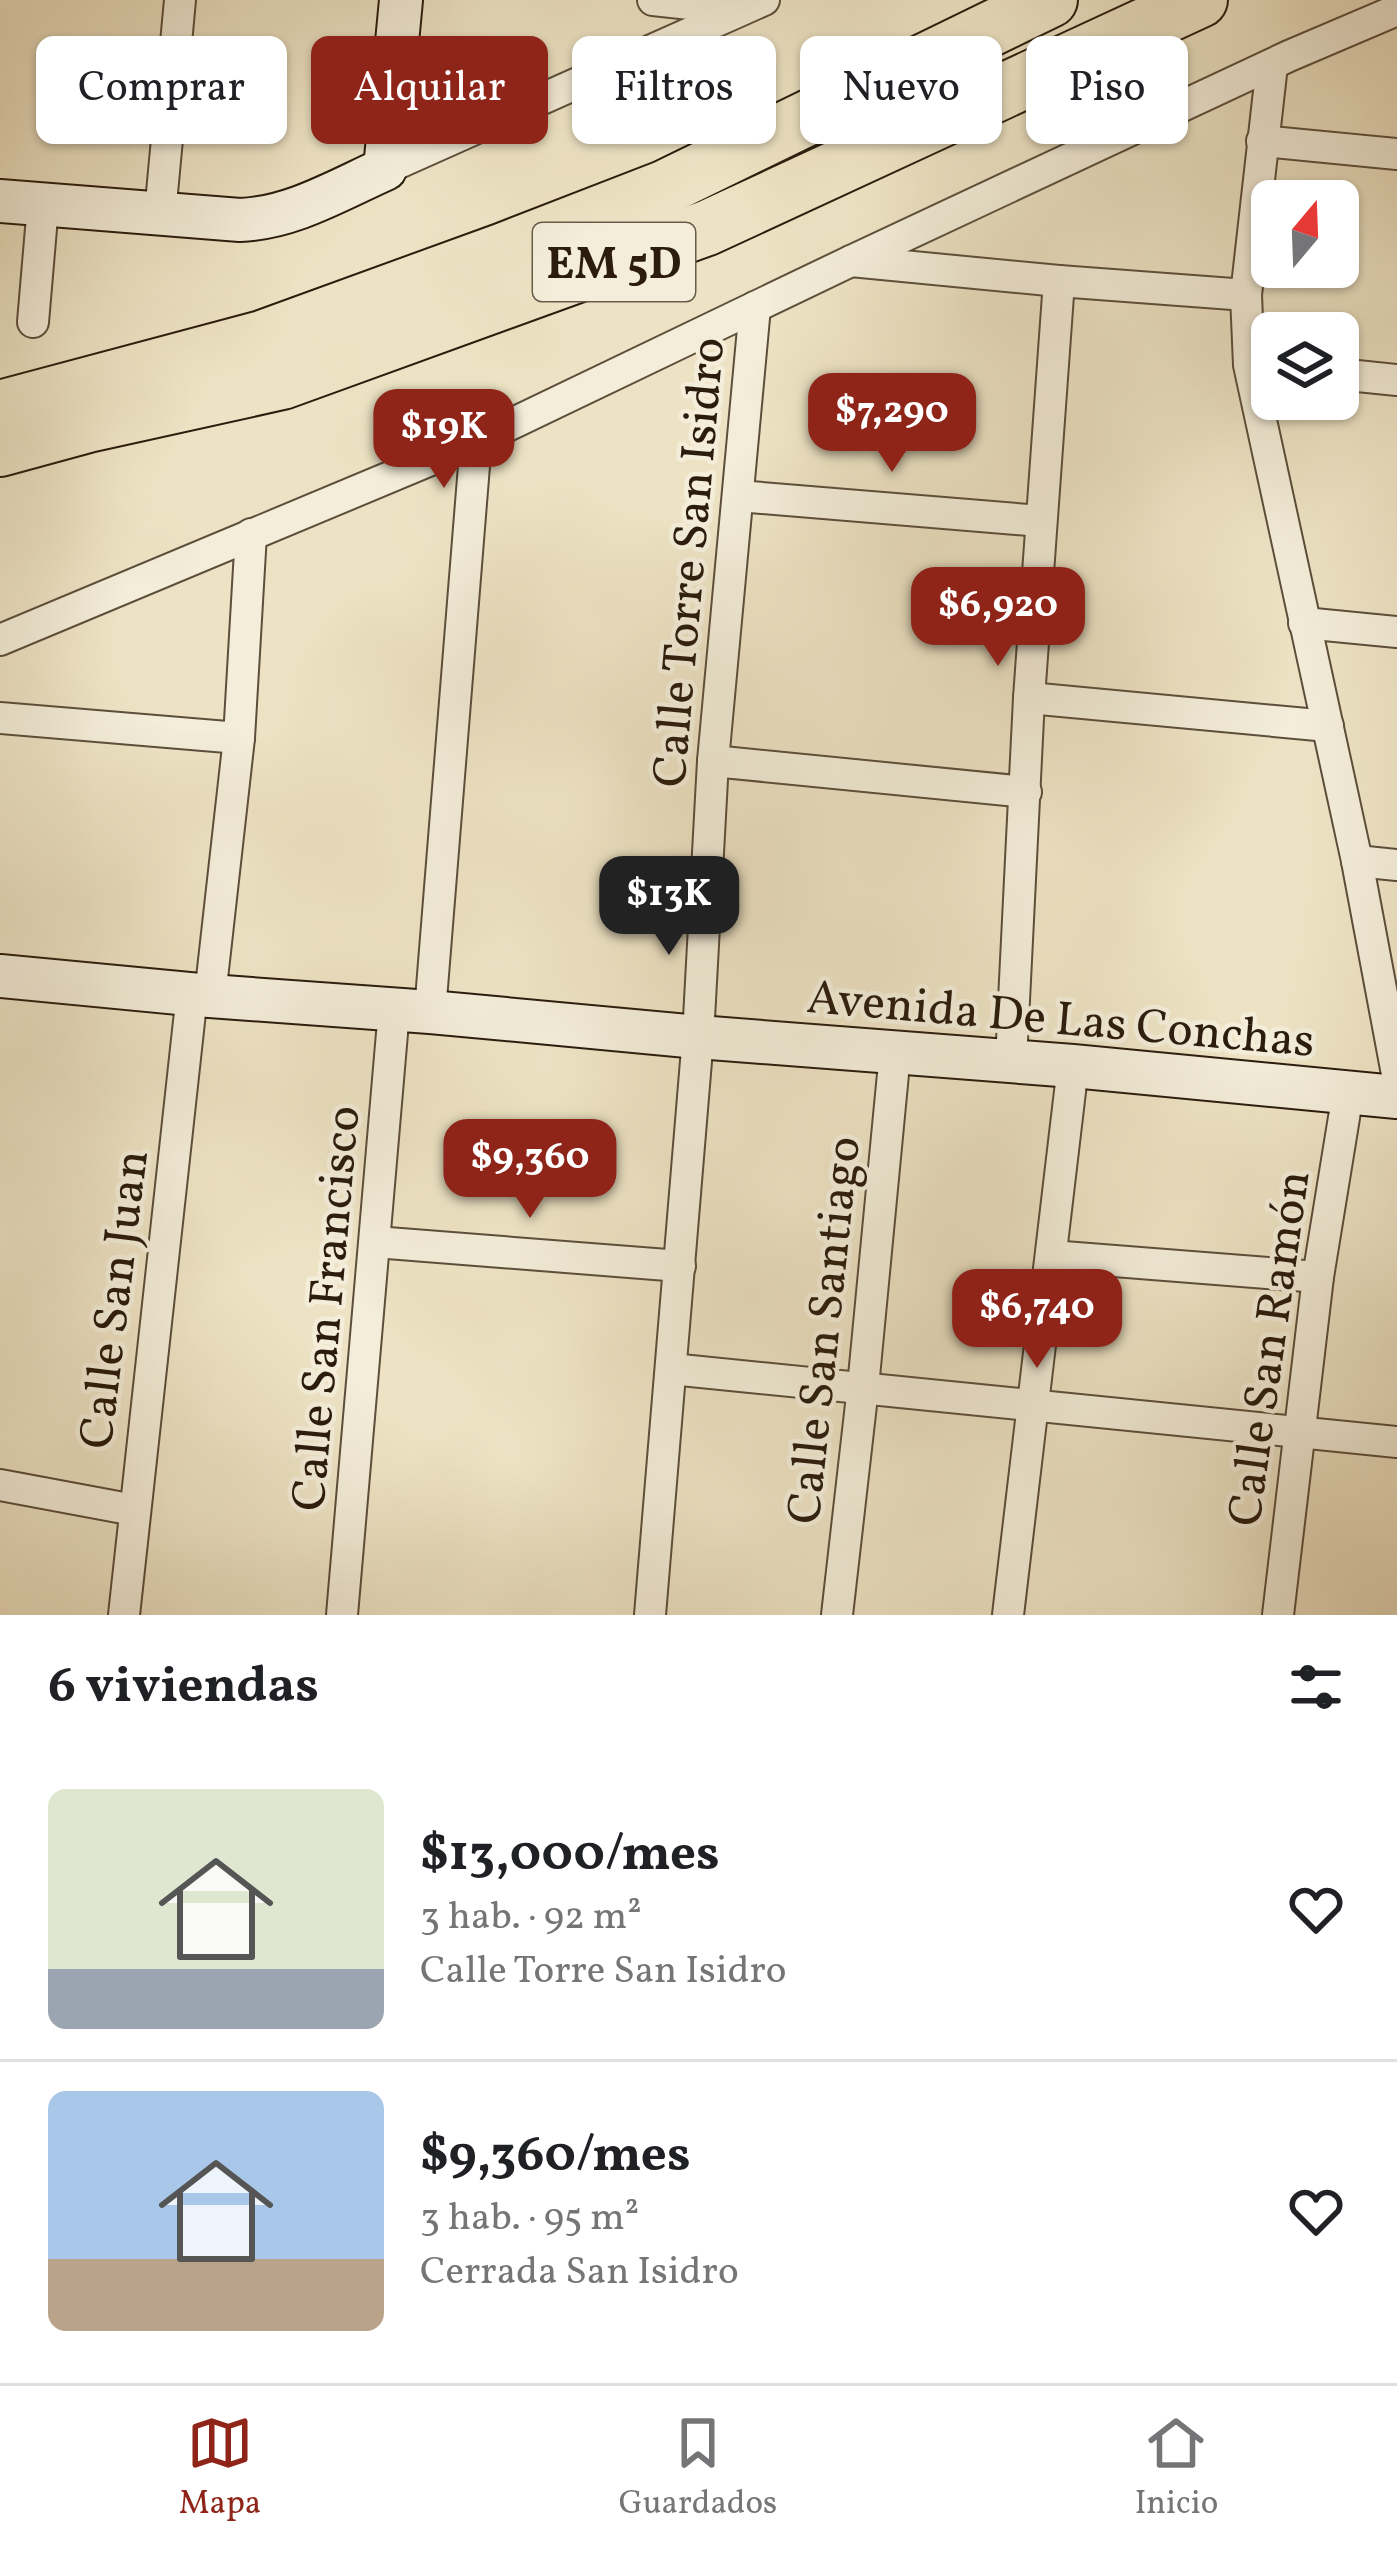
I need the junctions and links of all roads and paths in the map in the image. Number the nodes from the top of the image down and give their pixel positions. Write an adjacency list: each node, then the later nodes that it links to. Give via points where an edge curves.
1 (180, 0): 15 (street)
2 (401, 0): 12 (street)
3 (653, 0): 7 (street)
4 (1050, 0): 24 (highway, EM 5D, via 644,196 262,338)
5 (1200, 0): 27 (highway, EM 5D, via 707,228 282,382)
6 (1366, 0): 9 (street, via 1325,19)
7 (753, 5): 12 (street)
8 (1397, 10): 9 (street)
9 (1280, 61): 10 (street); 16 (street)
10 (1262, 142): 11 (street); 18 (street)
11 (1397, 154)
12 (385, 169): 15 (street, via 267,219)
13 (0, 201): 14 (street)
14 (43, 205): 15 (street); 21 (street)
15 (160, 214)
16 (851, 261): 17 (street); 19 (street)
17 (1059, 281): 18 (street); 29 (street)
18 (1246, 295): 20 (street)
19 (755, 307): 26 (street); 28 (street, Calle Torre San Isidro)
20 (1251, 319)
21 (32, 322)
22 (1359, 376): 23 (street)
23 (1397, 380)
24 (0, 408)
25 (1270, 420): 31 (street)
26 (476, 441): 30 (street); 44 (street, Calle San Francisco)
27 (0, 449)
28 (738, 496): 29 (street); 38 (street, Calle Torre San Isidro)
29 (1041, 521): 34 (street)
30 (250, 534): 33 (street); 37 (street, Calle San Juan)
31 (1304, 623): 32 (street); 36 (street)
32 (1397, 632)
33 (0, 640)
34 (1029, 698): 36 (street); 39 (street)
35 (0, 718): 37 (street)
36 (1328, 725): 40 (street)
37 (239, 738): 43 (street, Calle San Juan)
38 (713, 761): 39 (street); 45 (street, Calle Torre San Isidro)
39 (1026, 791): 47 (street)
40 (1358, 861): 41 (street); 49 (street)
41 (1397, 865)
42 (0, 976): 43 (street, Avenida De Las Conchas)
43 (201, 995): 44 (street, Avenida De Las Conchas); 62 (street, Calle San Juan)
44 (412, 1011): 45 (street, Avenida De Las Conchas); 52 (street, Calle San Francisco)
45 (698, 1037): 46 (street, Avenida De Las Conchas); 54 (street, Calle Torre San Isidro)
46 (895, 1054): 47 (street, Avenida De Las Conchas); 57 (street, Calle San Santiago)
47 (1011, 1061): 48 (street, Avenida De Las Conchas)
48 (1073, 1066): 50 (street, Avenida De Las Conchas); 53 (street)
49 (1397, 1074)
50 (1348, 1093): 51 (street, Avenida De Las Conchas); 55 (street, Calle San Ramón)
51 (1397, 1097)
52 (375, 1242): 54 (street); 64 (street, Calle San Francisco)
53 (1051, 1256): 55 (street); 58 (street)
54 (680, 1266): 56 (street, Calle Torre San Isidro)
55 (1318, 1276): 59 (street, Calle San Ramón)
56 (670, 1369): 57 (street); 65 (street, Calle Torre San Isidro)
57 (863, 1387): 58 (street); 66 (street, Calle San Santiago)
58 (1034, 1404): 59 (street); 67 (street)
59 (1300, 1432): 60 (street); 68 (street, Calle San Ramón)
60 (1397, 1442)
61 (0, 1485): 62 (street)
62 (134, 1510): 63 (street, Calle San Juan)
63 (124, 1615)
64 (342, 1615)
65 (650, 1615)
66 (837, 1615)
67 (1009, 1615)
68 (1278, 1615)

